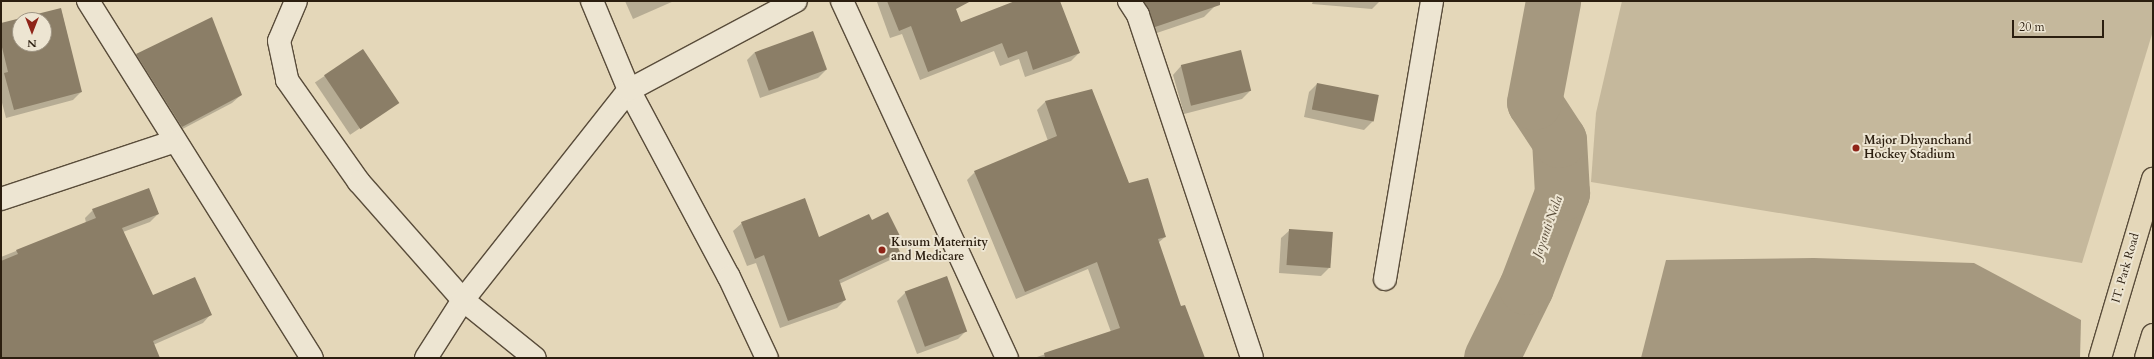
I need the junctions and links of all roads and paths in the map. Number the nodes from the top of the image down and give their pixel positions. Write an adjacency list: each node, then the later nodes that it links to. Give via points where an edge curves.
1 (88, 1): 9 (street)
2 (296, 1): 13 (street, via 279,41 287,80 359,182)
3 (592, 1): 8 (street)
4 (796, 1): 8 (street)
5 (842, 1): 19 (street)
6 (1128, 1): 20 (street, via 1138,15)
7 (1432, 1): 12 (street)
8 (629, 90): 13 (street); 18 (street, via 729,278)
9 (175, 141): 11 (street); 15 (street)
10 (2153, 179): 21 (main road, IT. Park Road)
11 (1, 199)
12 (1385, 280)
13 (463, 300): 16 (street); 17 (street)
14 (2153, 335): 22 (main road)
15 (303, 356)
16 (426, 358)
17 (536, 358)
18 (767, 358)
19 (1007, 358)
20 (1252, 358)
21 (2100, 358)
22 (2146, 358)

